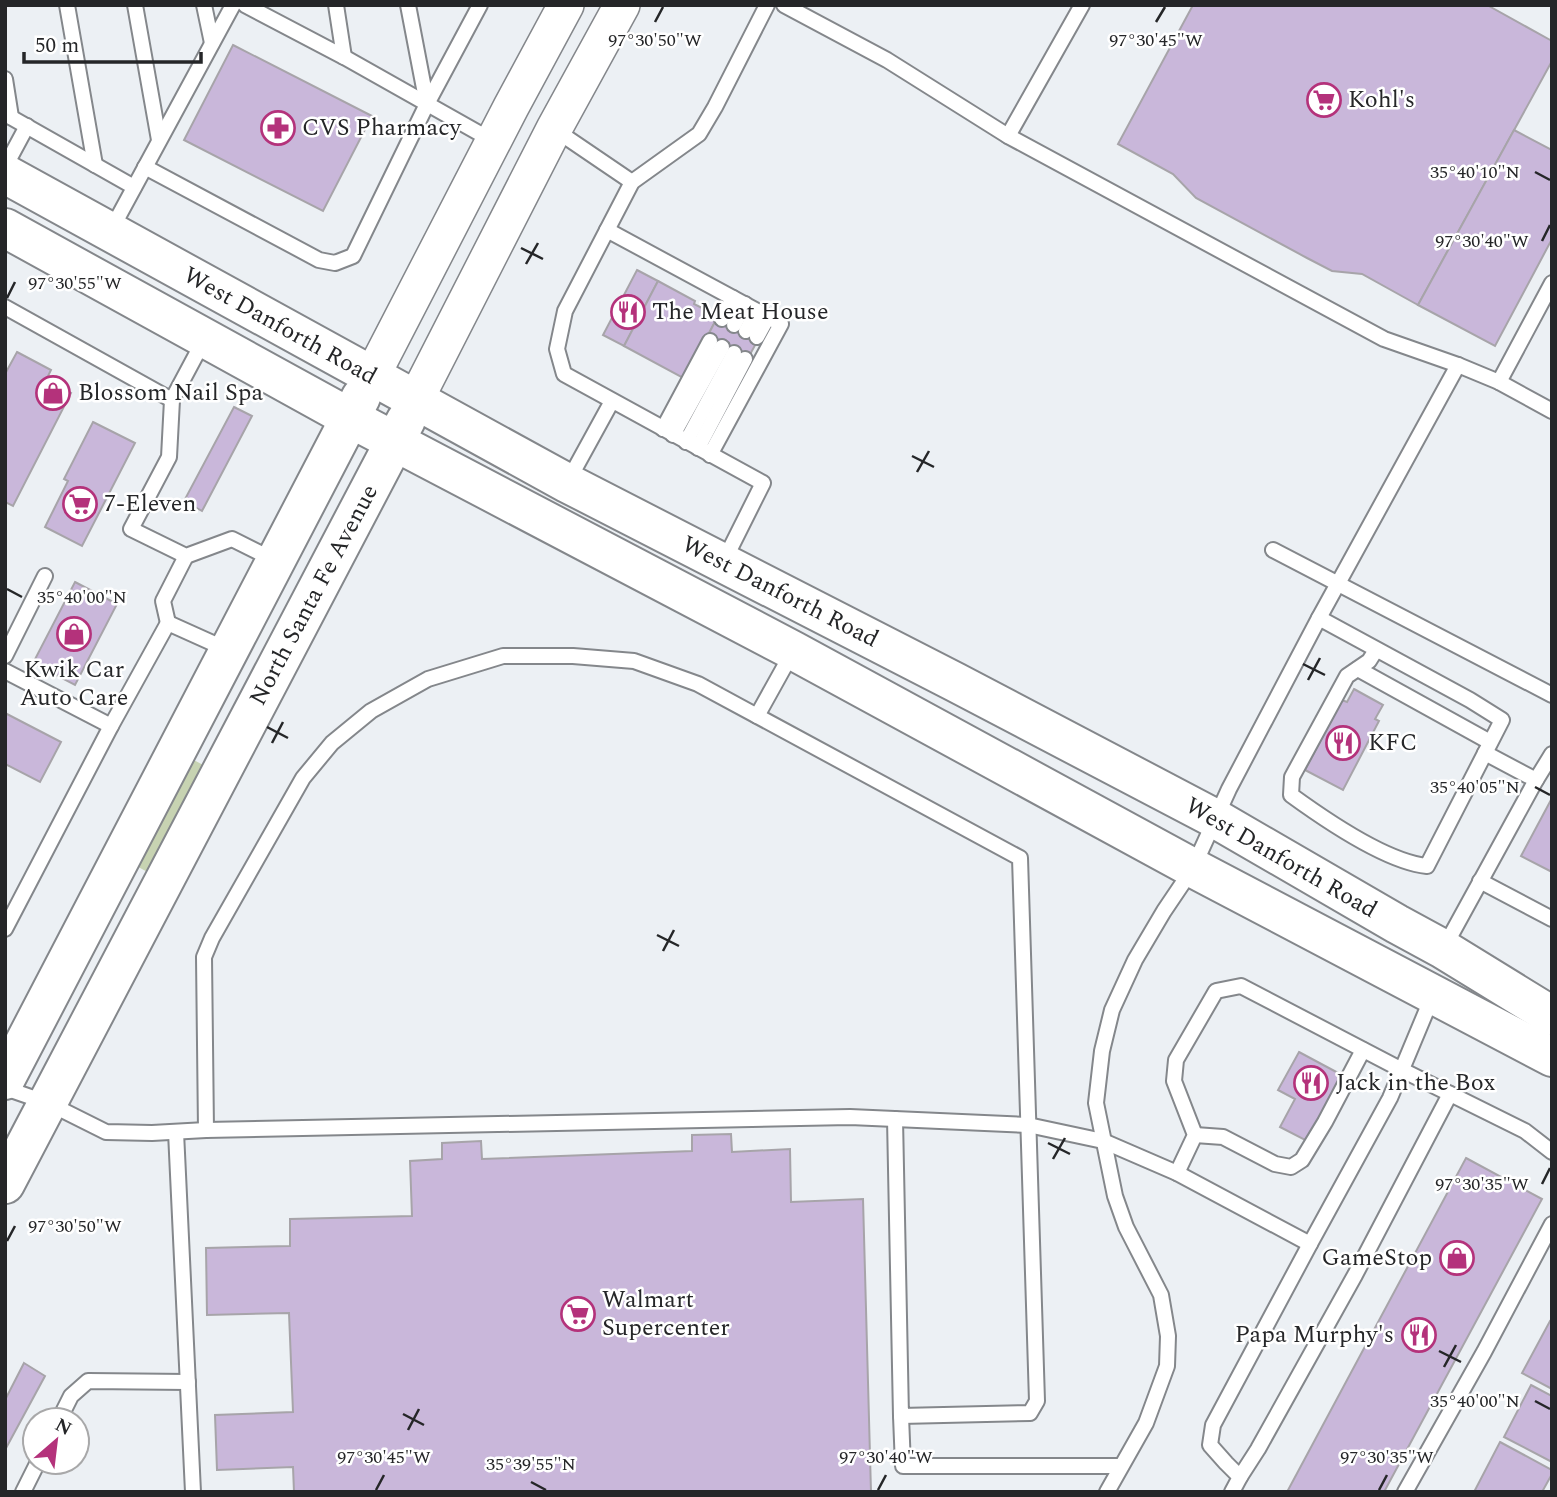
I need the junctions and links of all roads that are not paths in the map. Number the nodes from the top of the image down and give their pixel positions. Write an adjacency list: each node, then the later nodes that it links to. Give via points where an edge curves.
1 (67, 5): 27 (lane)
2 (135, 5): 25 (lane)
3 (205, 5): 17 (lane)
4 (233, 5): 17 (lane)
5 (245, 5): 15 (lane)
6 (335, 5): 18 (lane)
7 (408, 5): 20 (lane)
8 (469, 5): 16 (lane)
9 (480, 5): 16 (lane)
10 (566, 5): 26 (street, North Santa Fe Avenue)
11 (622, 5): 23 (street, North Santa Fe Avenue)
12 (767, 5): 31 (lane, via 699,134)
13 (784, 5): 24 (lane, via 887,60)
14 (1082, 5): 24 (lane)
15 (271, 12): 18 (lane)
16 (472, 22): 20 (lane)
17 (212, 43): 25 (lane)
18 (344, 57): 20 (lane)
19 (5, 79): 21 (lane)
20 (427, 104): 26 (lane); 29 (lane, via 353,256 335,263 319,260)
21 (8, 115): 22 (lane)
22 (27, 126): 27 (lane); 28 (lane)
23 (554, 129): 31 (lane); 43 (street, North Santa Fe Avenue)
24 (1008, 136): 40 (lane, via 1384,338)
25 (159, 140): 29 (lane)
26 (493, 141): 41 (street, North Santa Fe Avenue)
27 (95, 165): 32 (lane)
28 (5, 167)
29 (145, 167): 32 (lane)
30 (5, 174): 35 (main road, West Danforth Road)
31 (632, 181): 34 (lane)
32 (134, 187): 35 (lane)
33 (5, 228): 39 (main road, West Danforth Road)
34 (607, 230): 38 (lane); 45 (lane, via 565,311 557,349 564,374)
35 (110, 233): 41 (main road, West Danforth Road)
36 (1552, 283): 42 (lane)
37 (5, 307): 44 (lane)
38 (757, 311): 38 (lane, via 740,328); 49 (lane)
39 (205, 338): 44 (lane); 47 (main road, West Danforth Road)
40 (1458, 365): 42 (lane); 56 (lane)
41 (372, 376): 43 (main road, West Danforth Road); 47 (main road, North Santa Fe Avenue)
42 (1499, 382): 46 (lane)
43 (416, 399): 48 (main road, North Santa Fe Avenue); 50 (main road, West Danforth Road)
44 (172, 400): 52 (lane, via 169,457 131,529)
45 (612, 401): 49 (lane); 50 (lane)
46 (1552, 411)
47 (350, 418): 48 (main road, West Danforth Road); 53 (main road, North Santa Fe Avenue)
48 (394, 442): 61 (main road, West Danforth Road); 71 (main road, North Santa Fe Avenue)
49 (686, 442): 49 (lane, via 728,350); 54 (lane, via 763,483)
50 (567, 482): 54 (main road, West Danforth Road)
51 (1273, 550): 56 (lane)
52 (186, 556): 53 (lane, via 232,539); 58 (lane, via 163,601)
53 (275, 561): 59 (main road, North Santa Fe Avenue)
54 (723, 562): 65 (main road, West Danforth Road)
55 (45, 576): 62 (lane)
56 (1339, 583): 57 (lane); 66 (lane)
57 (1319, 618): 60 (lane); 73 (lane)
58 (168, 623): 59 (lane); 68 (lane)
59 (229, 650): 71 (main road, via 249,659 229,701); 84 (main road, North Santa Fe Avenue)
60 (1376, 650): 63 (lane); 69 (lane, via 1502,720)
61 (794, 651): 65 (main road, via 809,633 856,656); 67 (lane); 74 (main road, West Danforth Road)
62 (5, 656)
63 (1358, 669): 69 (lane); 69 (lane, via 1347,676 1292,777 1291,795 1319,816 1384,852 1427,866)
64 (5, 671): 68 (lane)
65 (955, 682): 73 (main road, West Danforth Road)
66 (1552, 695)
67 (757, 716): 89 (lane, via 1020,858); 90 (lane, via 698,684 634,660 573,656 503,656 428,679 370,711 332,743 303,778 204,957)
68 (111, 726): 77 (lane)
69 (1488, 747): 72 (lane)
70 (1551, 753): 72 (lane)
71 (221, 772): 87 (main road, North Santa Fe Avenue)
72 (1536, 780): 75 (lane)
73 (1216, 819): 74 (lane); 78 (main road, West Danforth Road)
74 (1193, 868): 79 (main road, West Danforth Road); 93 (lane, via 1135,960 1112,1010 1096,1103)
75 (1480, 881): 76 (lane); 78 (lane)
76 (1552, 919)
77 (5, 929)
78 (1443, 949): 80 (main road, West Danforth Road)
79 (1433, 995): 82 (main road, West Danforth Road); 83 (lane)
80 (1552, 1016)
81 (1363, 1050): 83 (lane); 92 (lane, via 1302,1160 1292,1167 1275,1164 1223,1137); 92 (lane, via 1241,986 1216,990 1176,1060 1174,1081)
82 (1552, 1057)
83 (1402, 1070): 86 (lane); 98 (lane)
84 (5, 1080)
85 (5, 1088): 87 (lane)
86 (1450, 1094): 94 (lane, via 1525,1131); 104 (lane, via 1355,1275)
87 (48, 1103): 91 (lane, via 106,1132); 96 (main road, North Santa Fe Avenue)
88 (895, 1119): 89 (lane); 90 (lane); 101 (lane)
89 (1028, 1125): 93 (lane); 101 (lane, via 1037,1401 1030,1413)
90 (206, 1130): 91 (lane)
91 (176, 1132): 99 (lane)
92 (1195, 1135): 95 (lane)
93 (1103, 1141): 95 (lane); 102 (lane, via 1126,1227 1161,1295 1168,1336 1167,1366 1146,1423)
94 (1552, 1152)
95 (1177, 1174): 98 (lane)
96 (5, 1184)
97 (1552, 1224): 109 (lane)
98 (1311, 1244): 104 (lane, via 1213,1425 1210,1445)
99 (188, 1382): 100 (lane, via 88,1381); 106 (lane)
100 (66, 1406)
101 (901, 1416): 102 (lane, via 903,1466)
102 (1121, 1466): 107 (lane)
103 (31, 1476): 105 (lane)
104 (1240, 1477): 108 (lane)
105 (23, 1492)
106 (193, 1492)
107 (1107, 1492)
108 (1232, 1492)
109 (1405, 1492)

